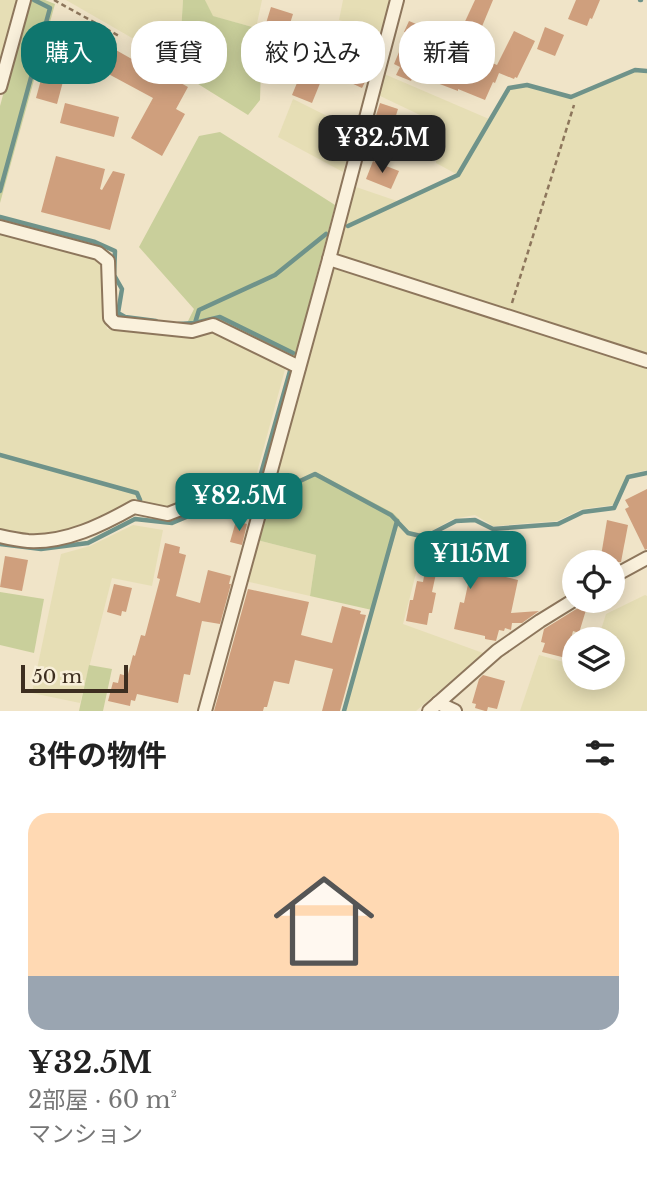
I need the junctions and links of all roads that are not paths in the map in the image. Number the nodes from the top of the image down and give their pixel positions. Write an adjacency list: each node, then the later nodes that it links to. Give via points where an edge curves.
1 (24, 0): 3 (street)
2 (397, 0): 5 (street)
3 (0, 87)
4 (0, 227): 7 (street, via 98,253 108,261 110,318 115,323 191,331 213,325)
5 (329, 259): 6 (street); 7 (street)
6 (647, 360)
7 (299, 368): 8 (street)
8 (266, 487): 9 (street, via 247,482 168,514 134,507 103,524 60,538 29,541); 14 (street)
9 (0, 536)
10 (647, 558): 11 (street)
11 (625, 570)
12 (562, 607): 13 (street, via 497,651)
13 (433, 707): 15 (street)
14 (205, 711)
15 (455, 711)

